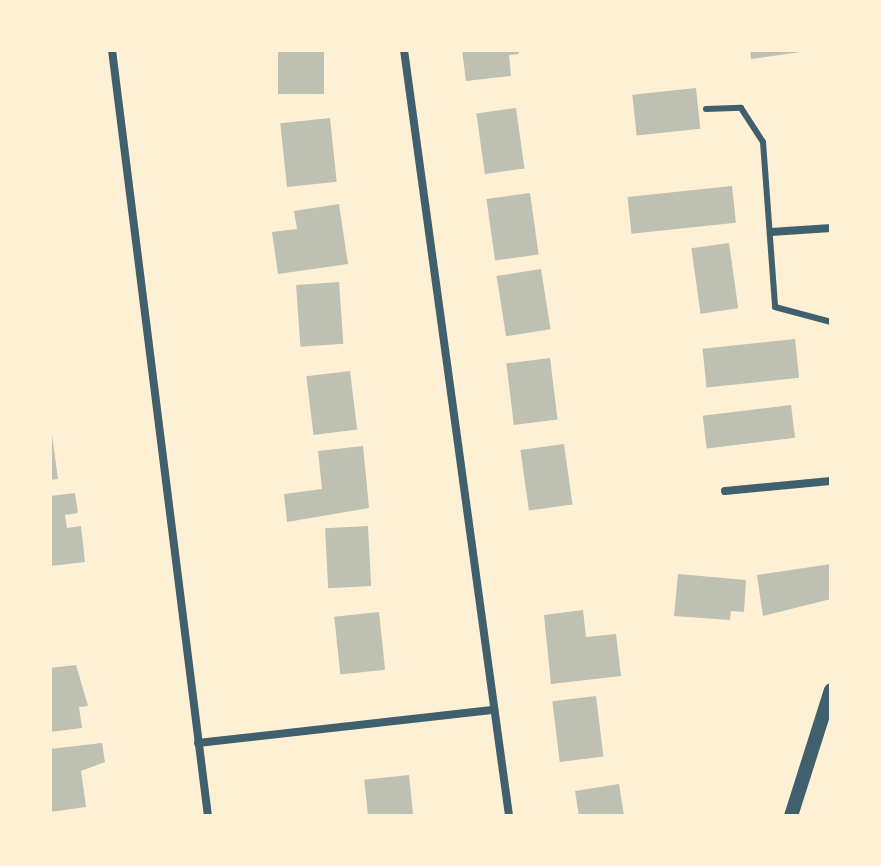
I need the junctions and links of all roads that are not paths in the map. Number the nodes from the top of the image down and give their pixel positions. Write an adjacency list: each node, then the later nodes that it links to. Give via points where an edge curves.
1 (112, 50): 11 (street)
2 (404, 50): 10 (street)
3 (706, 109): 5 (lane, via 741,108 763,142)
4 (831, 228): 5 (street)
5 (771, 232): 6 (lane, via 775,307)
6 (831, 322)
7 (831, 481): 8 (street)
8 (725, 491)
9 (831, 690): 14 (street)
10 (494, 710): 11 (street); 13 (street)
11 (198, 743): 12 (street)
12 (208, 816)
13 (509, 816)
14 (791, 816)

